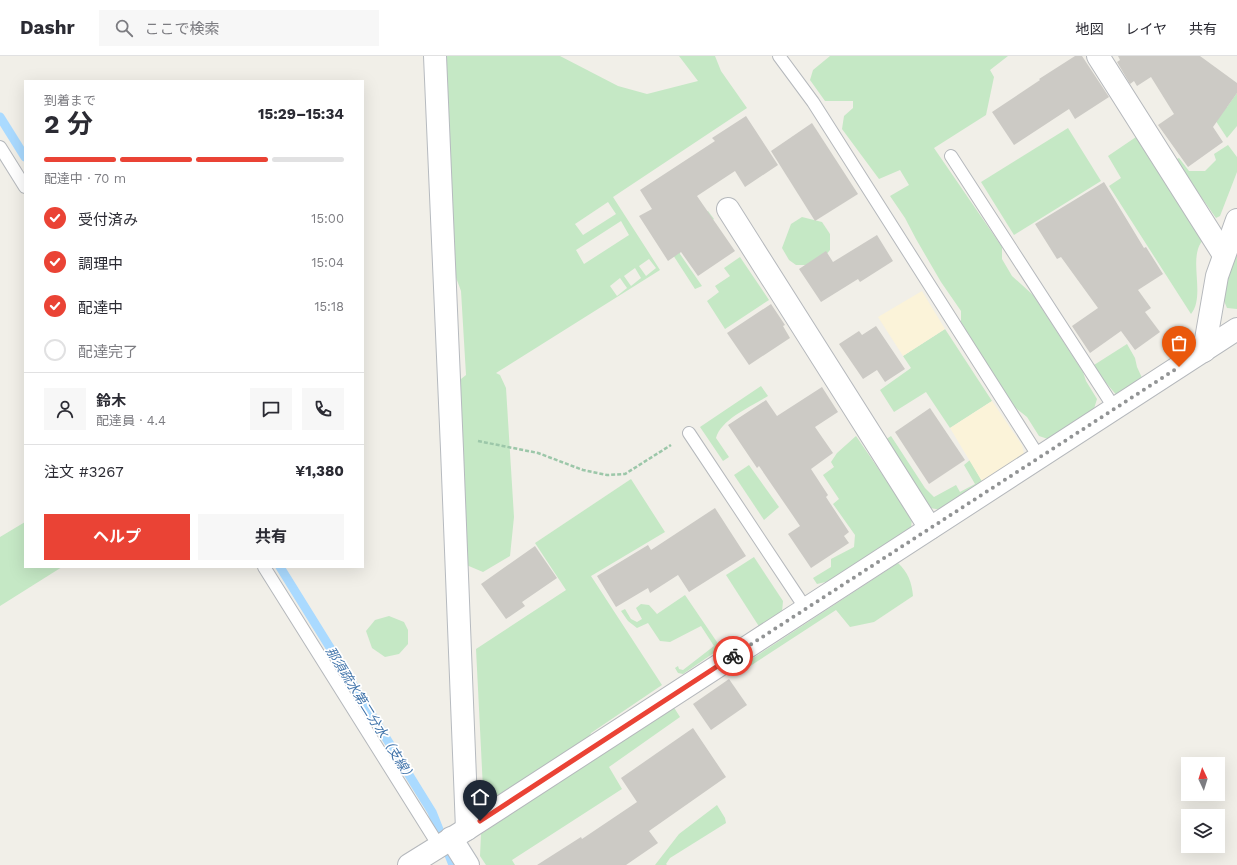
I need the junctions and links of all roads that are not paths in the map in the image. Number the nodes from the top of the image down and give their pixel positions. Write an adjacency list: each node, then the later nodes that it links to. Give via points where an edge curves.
1 (435, 56): 18 (street, via 452,441)
2 (779, 56): 14 (lane, via 813,102)
3 (1098, 56): 9 (street)
4 (0, 147): 6 (lane)
5 (951, 156): 12 (lane)
6 (24, 185)
7 (728, 209): 15 (street)
8 (1237, 220): 9 (street)
9 (1224, 255): 11 (street, via 1217,276)
10 (1237, 330): 11 (street)
11 (1204, 351): 12 (street)
12 (1115, 409): 14 (street)
13 (689, 433): 17 (lane)
14 (1039, 457): 15 (street)
15 (930, 528): 17 (street)
16 (265, 568): 18 (lane)
17 (806, 609): 18 (street)
18 (452, 838): 19 (street); 20 (street)
19 (409, 865)
20 (468, 865)

